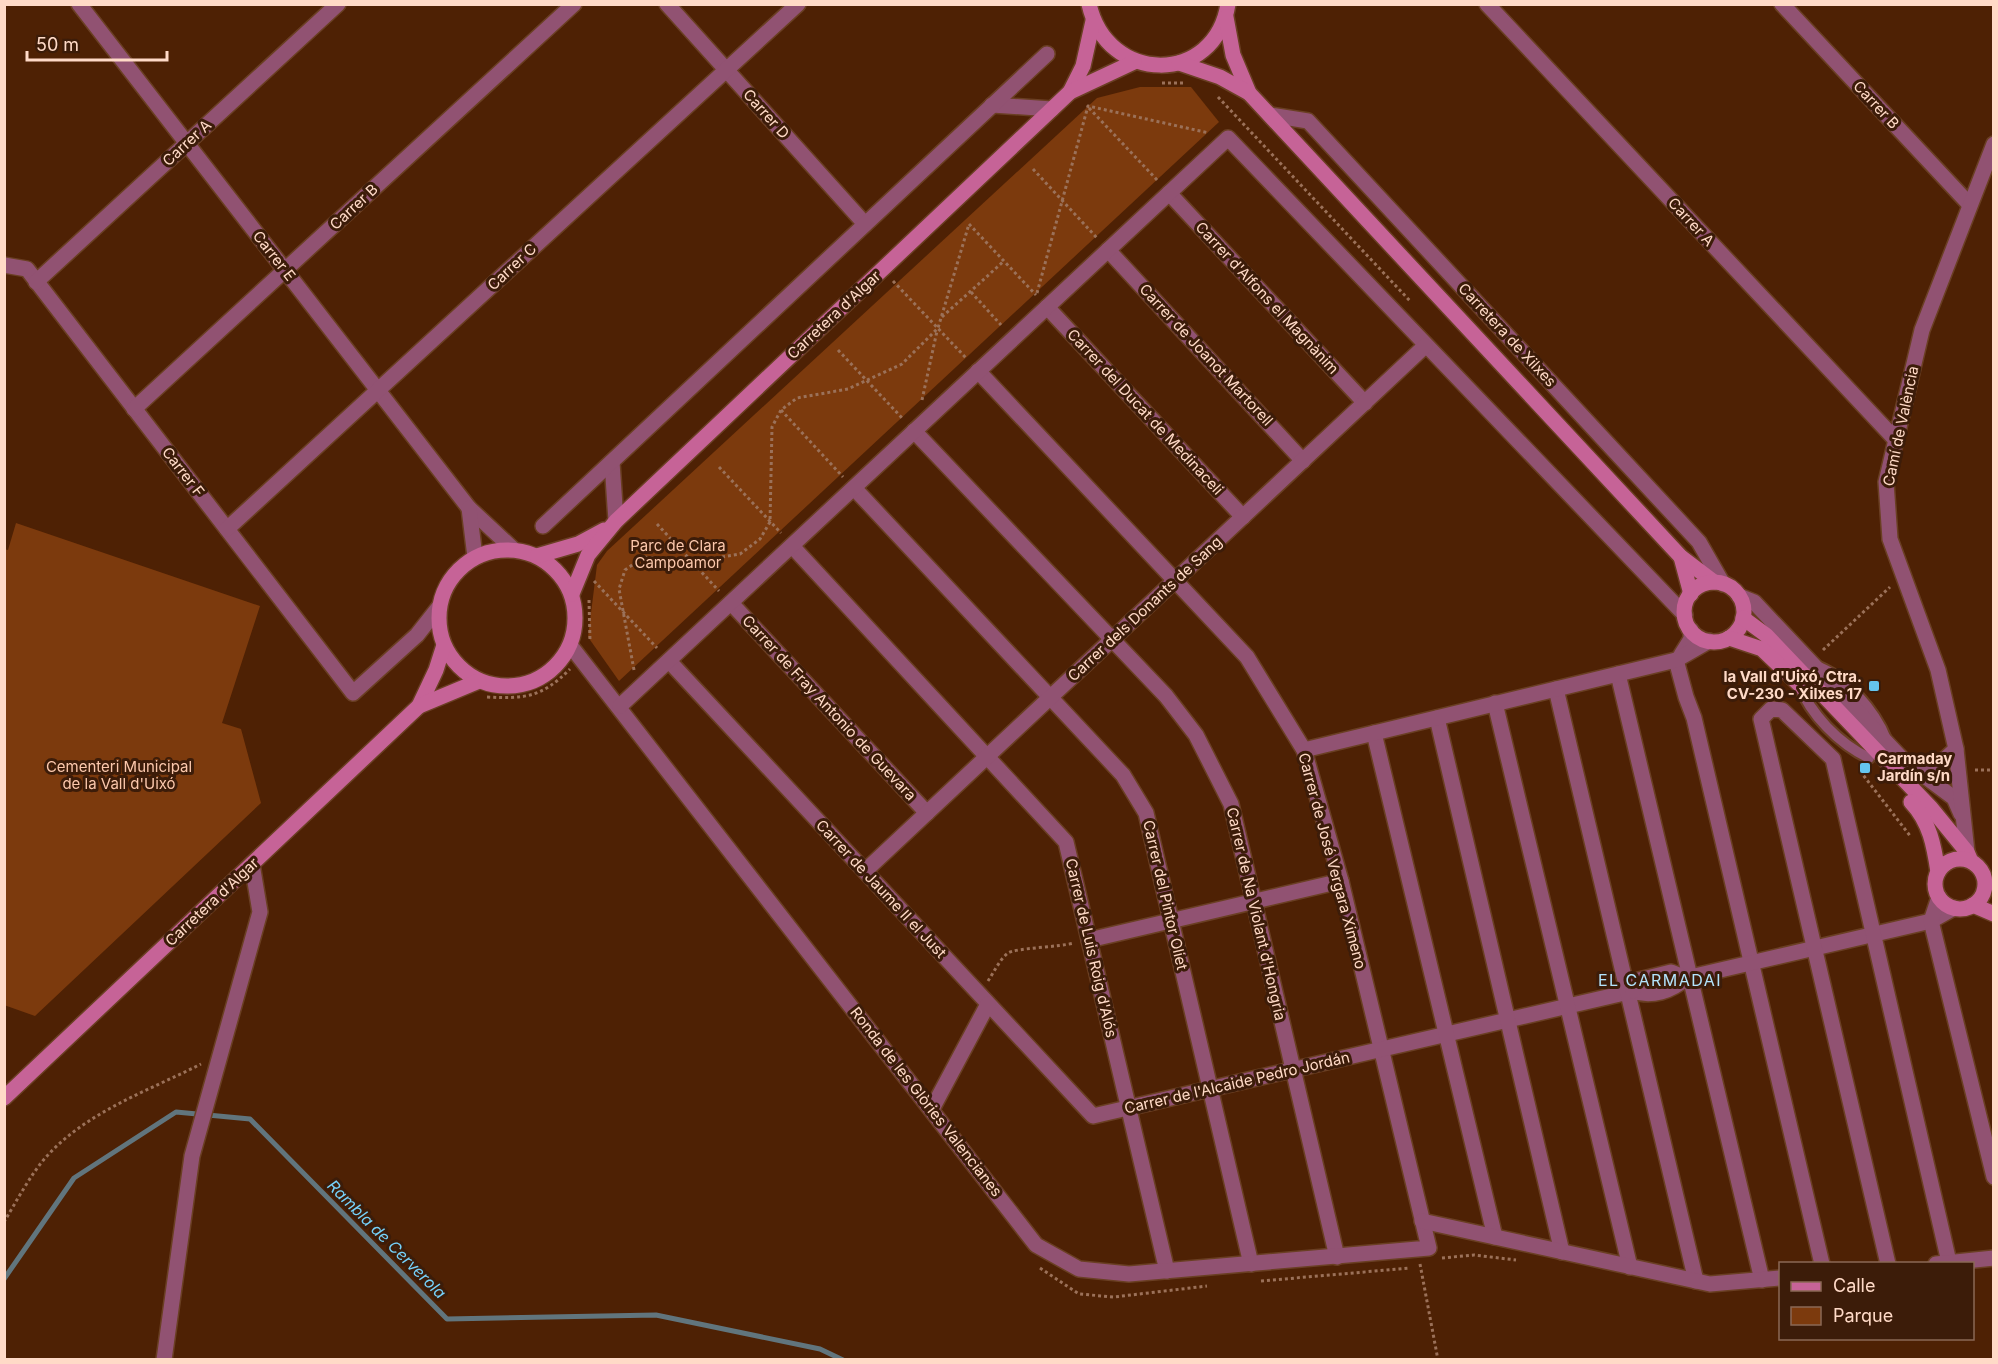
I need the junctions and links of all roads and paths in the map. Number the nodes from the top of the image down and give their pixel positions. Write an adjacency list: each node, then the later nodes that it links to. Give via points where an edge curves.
1 (79, 4): 25 (street, Carrer E)
2 (339, 4): 25 (street, Carrer A)
3 (574, 4): 35 (street, Carrer B)
4 (667, 4): 14 (street, Carrer D)
5 (798, 4): 14 (street, Carrer C)
6 (1089, 4): 10 (main road)
7 (1487, 4): 54 (street, Carrer A)
8 (1782, 4): 30 (street, Carrer B)
9 (1227, 11): 13 (main road, via 1216,38 1200,53); 18 (main road, Carretera de Xilxes, via 1233,55)
10 (1093, 21): 12 (main road, via 1102,38); 19 (main road, Carretera d'Algar)
11 (1047, 54): 20 (street)
12 (1134, 62): 13 (main road, via 1157,66); 19 (main road, Carretera d'Algar)
13 (1179, 63): 18 (main road, Carretera de Xilxes, via 1220,77)
14 (726, 70): 31 (street, Carrer D); 48 (street, Carrer C)
15 (1158, 83): 16 (path)
16 (1186, 83)
17 (1214, 92): 40 (path)
18 (1250, 93): 23 (main road, Carretera de Xilxes)
19 (1076, 96): 21 (path); 22 (main road, Carretera d'Algar)
20 (992, 105): 22 (street); 31 (street)
21 (1088, 106): 24 (path); 28 (path); 29 (path)
22 (1052, 109): 62 (main road, Carretera d'Algar)
23 (1270, 115): 70 (main road, Carretera de Xilxes); 74 (street, Carretera de Xilxes, via 1308,121 1699,542)
24 (1228, 138): 28 (street); 44 (street)
25 (187, 144): 35 (street, Carrer E); 37 (street, Carrer A)
26 (1994, 144): 30 (street, Camí de València)
27 (1033, 169): 29 (path)
28 (1169, 193): 32 (street); 49 (street, Carrer d'Alfons el Magnànim)
29 (1063, 201): 32 (path); 39 (path)
30 (1970, 205): 54 (street, Camí de València, via 1922,330)
31 (865, 224): 56 (street)
32 (1108, 250): 39 (street); 55 (street, Carrer de Joanot Martorell)
33 (1005, 261): 38 (path); 39 (path); 41 (path, via 969,224)
34 (4, 265): 37 (street, Carrer F, via 27,269)
35 (285, 270): 48 (street, Carrer E); 51 (street, Carrer B)
36 (891, 279): 43 (path)
37 (36, 282): 51 (street, Carrer F)
38 (971, 292): 41 (path); 42 (path)
39 (1042, 302): 46 (street); 60 (street, Carrer del Ducat de Medinaceli)
40 (1411, 302)
41 (941, 318): 43 (path)
42 (1001, 325)
43 (938, 328): 46 (path); 47 (path, via 902,364); 50 (path)
44 (1425, 346): 49 (street, Carrer dels Donants de Sang); 83 (street)
45 (838, 350): 47 (path)
46 (978, 372): 53 (street); 73 (street, Carrer de José Vergara Ximeno)
47 (868, 382): 52 (path, via 797,398); 53 (path)
48 (378, 390): 59 (street, Carrer E); 65 (street, Carrer C)
49 (1365, 403): 55 (street, Carrer dels Donants de Sang)
50 (921, 404)
51 (134, 409): 65 (street, Carrer F)
52 (781, 410): 58 (path); 61 (path, via 772,427)
53 (914, 431): 58 (street); 87 (street, Carrer de Na Violant d'Hongria)
54 (1895, 439): 72 (street, Camí de València, via 1886,482 1890,539)
55 (1303, 461): 60 (street, Carrer dels Donants de Sang)
56 (612, 462): 62 (street); 64 (street)
57 (719, 467): 61 (path)
58 (854, 488): 66 (street); 100 (street, Carrer del Pintor Oliet)
59 (469, 508): 67 (street, Carrer E); 69 (street)
60 (1243, 517): 73 (street, Carrer dels Donants de Sang)
61 (770, 522): 66 (path); 71 (path, via 760,540 740,554)
62 (612, 524): 68 (main road, Carretera d'Algar, via 578,544); 76 (main road, Carretera d'Algar, via 588,555)
63 (657, 524): 71 (path)
64 (543, 526)
65 (226, 529): 81 (street, Carrer F, via 353,693 417,635)
66 (792, 546): 80 (street); 108 (street, Carrer de Luis Roig d'Alós)
67 (513, 549): 68 (main road); 69 (main road, via 493,550)
68 (537, 556): 76 (main road, via 552,565)
69 (475, 557): 81 (main road, via 458,569)
70 (1682, 557): 74 (main road, Carretera de Xilxes); 77 (main road, Carretera de Xilxes)
71 (692, 562): 80 (path); 82 (path, via 644,557 625,570 619,589)
72 (1903, 576): 94 (path); 106 (street, Camí de València, via 1938,670)
73 (1175, 580): 87 (street, Carrer dels Donants de Sang); 107 (street, Carrer de José Vergara Ximeno, via 1247,657)
74 (1719, 583): 77 (main road, via 1705,584); 78 (main road)
75 (589, 586): 82 (path, via 589,575)
76 (572, 594): 90 (main road, via 576,620)
77 (1691, 594): 83 (main road)
78 (1739, 596): 84 (main road); 94 (street, via 1754,602)
79 (589, 597): 91 (path, via 590,651)
80 (731, 603): 93 (street); 111 (street, Carrer de Fray Antonio de Guevara)
81 (439, 607): 89 (main road)
82 (623, 612): 93 (path); 98 (path)
83 (1684, 615): 85 (main road)
84 (1743, 618): 86 (main road); 114 (main road, via 1780,650 1931,808)
85 (1691, 630): 88 (main road); 92 (street, via 1691,639)
86 (1729, 638): 88 (main road); 117 (main road, via 1762,649 1923,815)
87 (1112, 640): 100 (street, Carrer dels Donants de Sang); 121 (street, Carrer de Na Violant d'Hongria, via 1166,696 1196,735 1231,804)
88 (1709, 641): 92 (street)
89 (444, 645): 96 (main road, via 452,660); 102 (main road, Carretera d'Algar)
90 (570, 645): 91 (street, Ronda de les Glòries Valencianes); 96 (main road, via 559,663 542,677 522,685 500,686)
91 (583, 658): 99 (path, via 552,687 518,699); 103 (street, Ronda de les Glòries Valencianes)
92 (1676, 660): 95 (street); 130 (street, via 1694,718)
93 (669, 661): 98 (street); 116 (street, Carrer de Jaume II el Just)
94 (1811, 663): 110 (street)
95 (1618, 674): 97 (street); 131 (street)
96 (479, 681): 102 (main road, Carretera d'Algar)
97 (1556, 689): 101 (street); 132 (street)
98 (637, 691): 103 (street)
99 (478, 697)
100 (1050, 698): 108 (street, Carrer dels Donants de Sang); 125 (street, Carrer del Pintor Oliet, via 1123,776 1146,813)
101 (1495, 704): 104 (street); 134 (street)
102 (419, 706): 115 (main road, Carretera d'Algar)
103 (620, 706): 143 (street, Ronda de les Glòries Valencianes)
104 (1437, 718): 105 (street); 135 (street)
105 (1374, 733): 107 (street); 136 (street)
106 (1956, 749): 110 (street); 112 (street, Camí de València)
107 (1304, 750): 118 (street, Carrer de José Vergara Ximeno)
108 (987, 756): 111 (street, Carrer dels Donants de Sang); 128 (street, Carrer de Luis Roig d'Alós, via 1066,842)
109 (1853, 763): 113 (path)
110 (1925, 777): 112 (street, via 1954,798)
111 (927, 813): 116 (street, Carrer dels Donants de Sang)
112 (1966, 825): 114 (street, Camí de València)
113 (1914, 840)
114 (1969, 856): 117 (main road, via 1948,861); 119 (main road)
115 (252, 864): 138 (street, via 260,912); 141 (main road, Carretera d'Algar)
116 (865, 871): 133 (street, Carrer de Jaume II el Just)
117 (1938, 872): 120 (main road, via 1935,889)
118 (1341, 881): 121 (street); 137 (street, Carrer de José Vergara Ximeno)
119 (1989, 882): 122 (main road)
120 (1939, 897): 123 (main road); 126 (street)
121 (1253, 901): 125 (street); 139 (street, Carrer de Na Violant d'Hongria)
122 (1973, 905): 123 (main road); 124 (main road)
123 (1954, 908): 126 (street)
124 (1994, 914)
125 (1171, 920): 128 (street); 140 (street, Carrer del Pintor Oliet)
126 (1931, 921): 127 (street); 145 (street)
127 (1873, 935): 129 (street); 129 (street, via 1833,759 1782,710 1771,709 1761,719); 155 (street)
128 (1088, 936): 133 (path, via 1073,943 1037,950 1018,949 1007,954); 142 (street, Carrer de Luis Roig d'Alós)
129 (1814, 949): 130 (street); 154 (street)
130 (1752, 963): 131 (street); 153 (street)
131 (1688, 978): 132 (street, via 1671,972 1639,980); 161 (street)
132 (1630, 991): 134 (street, Carrer de l'Alcaide Pedro Jordán); 162 (street)
133 (983, 998): 143 (street); 144 (street, Carrer de Jaume II el Just)
134 (1568, 1006): 135 (street, Carrer de l'Alcaide Pedro Jordán); 158 (street)
135 (1508, 1020): 136 (street, Carrer de l'Alcaide Pedro Jordán); 150 (street)
136 (1446, 1034): 137 (street, Carrer de l'Alcaide Pedro Jordán); 148 (street)
137 (1381, 1049): 139 (street, Carrer de l'Alcaide Pedro Jordán); 146 (street, Carrer de José Vergara Ximeno)
138 (220, 1053): 147 (path, via 80,1126 46,1157); 163 (street, via 192,1156)
139 (1293, 1070): 140 (street, Carrer de l'Alcaide Pedro Jordán); 151 (street, Carrer de Na Violant d'Hongria)
140 (1210, 1089): 142 (street, Carrer de l'Alcaide Pedro Jordán); 157 (street, Carrer del Pintor Oliet)
141 (4, 1098)
142 (1129, 1108): 144 (street, Carrer de l'Alcaide Pedro Jordán); 159 (street, Carrer de Luis Roig d'Alós)
143 (932, 1109): 159 (street, Ronda de les Glòries Valencianes, via 1036,1245 1079,1269 1129,1274)
144 (1093, 1116)
145 (1994, 1177)
146 (1422, 1221): 148 (street); 149 (street, Carrer de José Vergara Ximeno)
147 (4, 1222)
148 (1495, 1237): 150 (street)
149 (1429, 1248): 151 (street, Ronda de les Glòries Valencianes); 164 (path, via 1419,1265)
150 (1562, 1252): 158 (street)
151 (1336, 1257): 157 (street, Ronda de les Glòries Valencianes)
152 (1994, 1258): 156 (street)
153 (1822, 1262)
154 (1888, 1262)
155 (1942, 1262)
156 (1952, 1262)
157 (1251, 1264): 159 (street, Ronda de les Glòries Valencianes)
158 (1630, 1267): 162 (street)
159 (1167, 1271)
160 (1779, 1278): 161 (street)
161 (1762, 1280): 162 (street, via 1710,1284)
162 (1695, 1281)
163 (164, 1359)
164 (1438, 1359)

